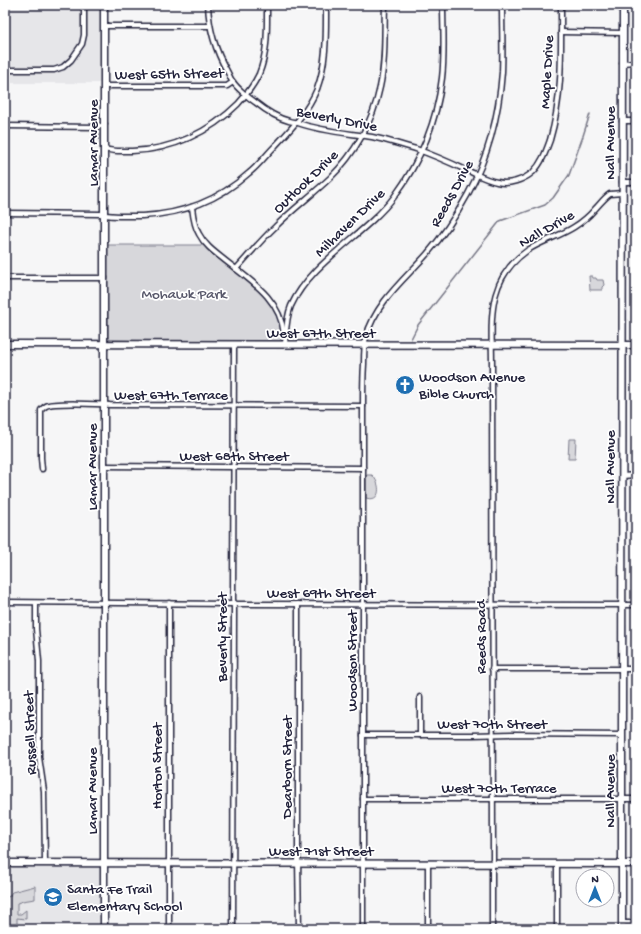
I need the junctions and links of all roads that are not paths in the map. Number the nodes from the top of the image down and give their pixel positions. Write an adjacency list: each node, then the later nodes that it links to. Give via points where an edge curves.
1 (84, 5): 17 (street, via 82,44 71,60 54,70)
2 (104, 5): 11 (street, Lamar Avenue)
3 (208, 5): 12 (street, Beverly Drive)
4 (267, 5): 20 (street, via 264,60)
5 (326, 5): 23 (street, via 322,71 317,88)
6 (384, 5): 26 (street, Outlook Drive, via 384,69 377,101)
7 (443, 5): 28 (street, Milhaven Drive, via 443,64 440,93)
8 (502, 5): 29 (street, Reeds Drive, via 502,71 498,104 487,149)
9 (561, 5): 13 (street, Maple Drive)
10 (623, 5): 14 (street, Nall Avenue)
11 (105, 26): 12 (street); 19 (street, Lamar Avenue)
12 (210, 26): 18 (street, Beverly Drive, via 221,61)
13 (561, 32): 14 (street); 29 (street, Maple Drive, via 558,107 554,127 539,165 515,182 496,182)
14 (622, 33): 16 (street, Nall Avenue)
15 (636, 62): 16 (street)
16 (622, 63): 22 (street, Nall Avenue)
17 (5, 70)
18 (233, 82): 19 (street, West 65th Street, via 226,86); 20 (street, Beverly Drive)
19 (104, 86): 24 (street, Lamar Avenue)
20 (246, 94): 23 (street, Beverly Drive, via 266,110); 27 (street, via 232,110 197,135 158,148 139,151)
21 (636, 120): 22 (street)
22 (622, 121): 30 (street, Nall Avenue)
23 (296, 123): 26 (street, Beverly Drive); 33 (street, via 239,182)
24 (105, 124): 25 (street, via 98,127); 27 (street, Lamar Avenue)
25 (5, 126)
26 (362, 136): 28 (street, Beverly Drive); 36 (street, Outlook Drive, via 329,179 275,226)
27 (105, 149): 35 (street, Lamar Avenue)
28 (422, 151): 29 (street, Beverly Drive); 39 (street, Milhaven Drive, via 394,197 314,273)
29 (477, 175): 45 (street, Reeds Drive, via 446,229 380,307)
30 (622, 182): 31 (street); 32 (street, Nall Avenue)
31 (636, 182)
32 (622, 193): 47 (street, Nall Drive, via 610,194 584,220 529,250 512,264 503,276 495,296); 48 (street, Nall Avenue)
33 (192, 207): 35 (street, via 154,215); 36 (street, via 196,228 202,240)
34 (5, 213): 35 (street)
35 (105, 215): 38 (street, Lamar Avenue)
36 (236, 270): 40 (street, via 270,299)
37 (5, 278): 38 (street)
38 (104, 278): 42 (street, Lamar Avenue)
39 (289, 313): 40 (street); 44 (street, Milhaven Drive)
40 (279, 314): 44 (street)
41 (5, 344): 42 (street, West 67th Street)
42 (104, 344): 43 (street, West 67th Street); 49 (street, Lamar Avenue)
43 (234, 345): 44 (street, West 67th Street); 50 (street, Beverly Street)
44 (285, 345): 45 (street, West 67th Street)
45 (365, 345): 47 (street, West 67th Street); 51 (street, Woodson Street)
46 (636, 345): 48 (street, West 67th Street)
47 (492, 346): 48 (street, West 67th Street); 65 (street, Reeds Road)
48 (622, 346): 57 (street, Nall Avenue)
49 (104, 405): 50 (street, West 67th Terrace); 52 (street, Lamar Avenue); 55 (street, West 67th Terrace, via 45,406 41,417)
50 (233, 406): 51 (street, West 67th Terrace); 53 (street, Beverly Street)
51 (363, 406): 54 (street, Woodson Street)
52 (104, 466): 53 (street, West 68th Street); 60 (street, Lamar Avenue)
53 (233, 467): 54 (street, West 68th Street); 62 (street, Beverly Street)
54 (363, 468): 64 (street, Woodson Street)
55 (42, 469)
56 (636, 475): 57 (street)
57 (622, 476): 67 (street, Nall Avenue)
58 (5, 602): 59 (street, West 69th Street)
59 (36, 603): 60 (street, West 69th Street); 81 (street, Russell Street, via 39,757 44,791)
60 (104, 603): 61 (street, West 69th Street); 82 (street, Lamar Avenue)
61 (169, 603): 62 (street, West 69th Street); 83 (street, Horton Street)
62 (233, 604): 63 (street, West 69th Street); 84 (street, Beverly Street)
63 (298, 604): 64 (street, West 69th Street); 85 (street, Dearborn Street)
64 (363, 604): 65 (street, West 69th Street); 73 (street, Woodson Street)
65 (492, 604): 67 (street, West 69th Street); 68 (street, Reeds Road)
66 (636, 604): 67 (street, West 69th Street)
67 (622, 605): 69 (street, Nall Avenue)
68 (492, 669): 69 (street); 72 (street, Reeds Road)
69 (622, 669): 70 (street); 75 (street, Nall Avenue)
70 (636, 669)
71 (420, 697): 74 (street)
72 (493, 734): 74 (street, West 70th Street); 75 (street, West 70th Street); 77 (street, Reeds Road)
73 (363, 735): 74 (street, West 70th Street); 76 (street, Woodson Street)
74 (420, 735)
75 (622, 735): 78 (street, Nall Avenue)
76 (363, 799): 77 (street, West 70th Terrace); 86 (street, Woodson Street)
77 (493, 799): 78 (street, West 70th Terrace); 88 (street, Reeds Road)
78 (622, 799): 79 (street, West 70th Terrace); 90 (street, Nall Avenue)
79 (636, 799)
80 (5, 863): 81 (street, West 71st Street)
81 (45, 863): 82 (street, West 71st Street)
82 (104, 863): 83 (street, West 71st Street); 94 (street, Lamar Avenue)
83 (168, 863): 84 (street, West 71st Street); 95 (street, Horton Street)
84 (234, 863): 85 (street, West 71st Street); 96 (street, Beverly Street)
85 (298, 864): 86 (street, West 71st Street); 97 (street, Dearborn Street)
86 (362, 864): 87 (street, West 71st Street); 98 (street, Woodson Street)
87 (428, 864): 88 (street, West 71st Street); 99 (street)
88 (492, 864): 89 (street, West 71st Street); 100 (street, Reeds Road)
89 (557, 864): 90 (street, West 71st Street); 101 (street)
90 (622, 864): 91 (street, West 71st Street); 93 (street, Nall Avenue)
91 (636, 864)
92 (636, 923): 93 (street)
93 (622, 926)
94 (104, 929)
95 (169, 929)
96 (233, 929)
97 (299, 929)
98 (363, 929)
99 (428, 929)
100 (492, 929)
101 (557, 929)

